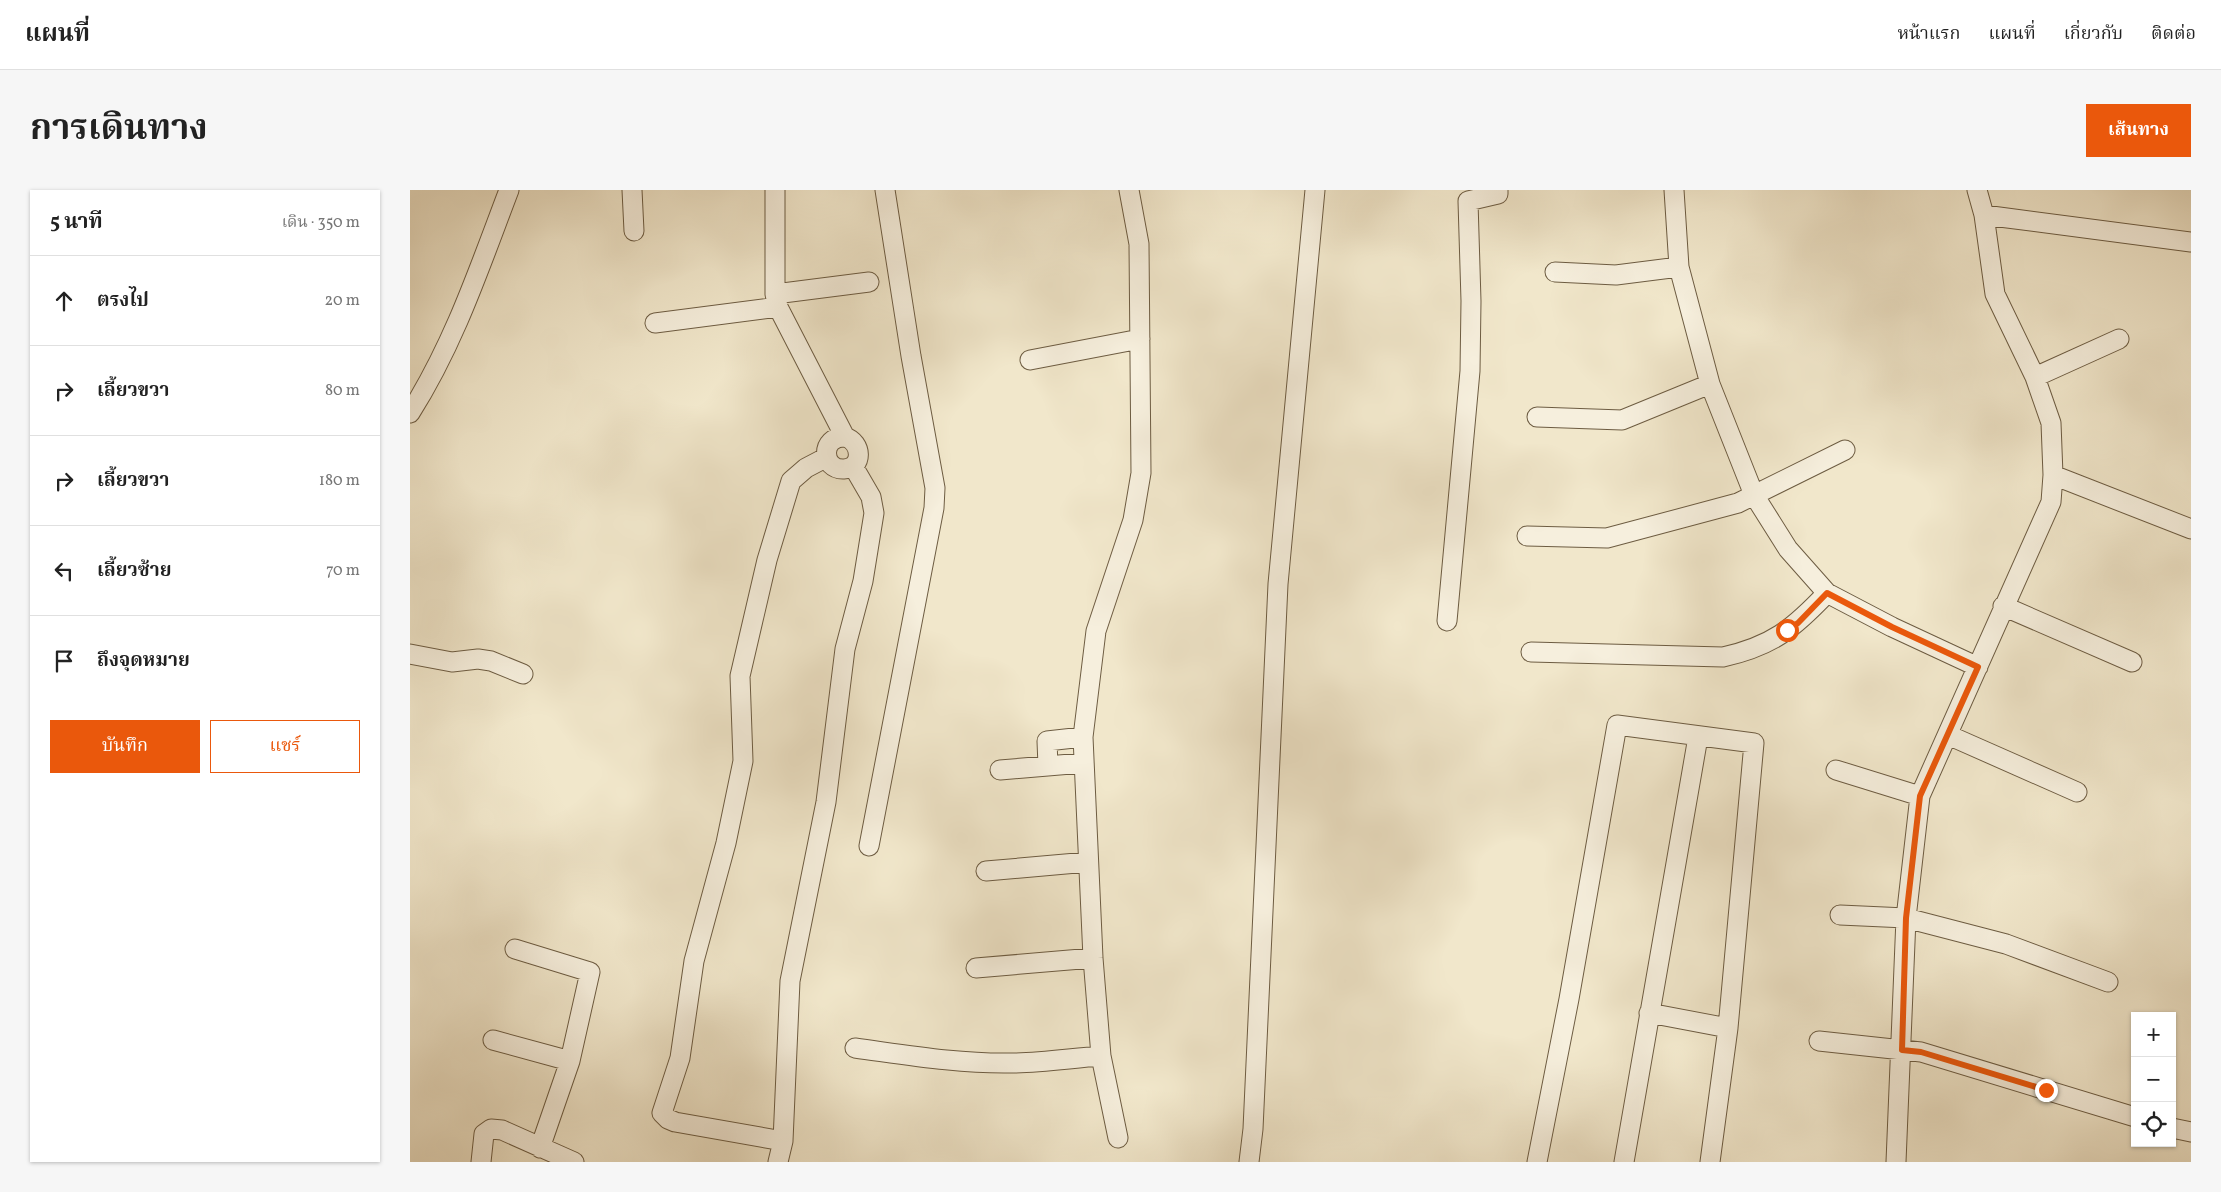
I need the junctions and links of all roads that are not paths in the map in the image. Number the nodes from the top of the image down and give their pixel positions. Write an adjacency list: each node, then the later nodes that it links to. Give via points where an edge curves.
1 (509, 190): 23 (street, via 458,323)
2 (632, 190): 11 (street)
3 (776, 190): 16 (street)
4 (885, 190): 50 (street, via 935,488 934,508)
5 (1129, 190): 18 (street, via 1139,244)
6 (1315, 190): 76 (street, via 1278,584 1254,1119)
7 (1498, 190): 35 (street, via 1498,194 1468,200 1470,371)
8 (1674, 190): 13 (street)
9 (1977, 190): 10 (street)
10 (1984, 215): 12 (street); 21 (street, via 1995,294)
11 (634, 231)
12 (2191, 242)
13 (1679, 267): 14 (street, via 1616,275); 22 (street)
14 (1555, 272)
15 (869, 282): 16 (street)
16 (777, 301): 17 (street); 25 (street)
17 (655, 323)
18 (1140, 339): 20 (street); 42 (street, via 1141,473 1133,520 1096,631)
19 (2119, 339): 21 (street)
20 (1030, 360)
21 (2035, 376): 29 (street, via 2051,423)
22 (1710, 384): 24 (street, via 1622,420); 30 (street)
23 (410, 413)
24 (1537, 417)
25 (846, 437): 27 (street, via 831,442); 28 (street, via 858,446 859,457)
26 (1845, 450): 30 (street)
27 (827, 457): 28 (street, via 838,469); 71 (street, via 791,481 767,560 740,676 744,761 694,961 680,1058 662,1113 676,1122)
28 (854, 466): 71 (street, via 874,504 872,530 863,581 845,648 826,802 790,981)
29 (2053, 475): 31 (street); 34 (street, via 2051,502)
30 (1754, 495): 32 (street, via 1738,503 1607,538); 33 (street, via 1788,548)
31 (2191, 529)
32 (1527, 536)
33 (1827, 593): 36 (street, via 1798,623 1776,637 1749,651 1723,657); 39 (street)
34 (2004, 606): 38 (street); 39 (street)
35 (1447, 621)
36 (1531, 652)
37 (410, 654): 40 (street, via 452,662 491,661)
38 (2132, 662)
39 (1978, 667): 41 (street)
40 (523, 674)
41 (1948, 735): 48 (street); 49 (street)
42 (1083, 737): 44 (street); 45 (street, via 1047,741)
43 (1698, 737): 59 (street); 60 (street, via 1754,743); 77 (street, via 1617,725)
44 (1083, 763): 45 (street); 51 (street)
45 (1048, 766): 46 (street)
46 (1000, 770)
47 (1836, 770): 49 (street)
48 (2077, 792)
49 (1920, 796): 54 (street)
50 (869, 846)
51 (1088, 862): 52 (street); 56 (street)
52 (986, 871)
53 (1840, 915): 54 (street)
54 (1906, 918): 58 (street, via 2006,944); 64 (street)
55 (515, 949): 66 (street, via 590,972)
56 (1093, 958): 57 (street); 65 (street)
57 (976, 968)
58 (2108, 982)
59 (1650, 1014): 60 (street); 78 (street)
60 (1728, 1028): 79 (street)
61 (493, 1040): 66 (street)
62 (1819, 1041): 64 (street)
63 (854, 1048): 65 (street, via 989,1063)
64 (1902, 1050): 67 (street, via 1921,1052); 80 (street)
65 (1101, 1056): 70 (street)
66 (570, 1061): 72 (street)
67 (2131, 1116)
68 (2176, 1129): 69 (street)
69 (2191, 1132)
70 (1118, 1138)
71 (783, 1141): 75 (street)
72 (540, 1148): 73 (street, via 502,1130 491,1129 484,1134); 74 (street)
73 (481, 1162)
74 (574, 1162)
75 (778, 1162)
76 (1249, 1162)
77 (1537, 1162)
78 (1624, 1162)
79 (1710, 1162)
80 (1896, 1162)

